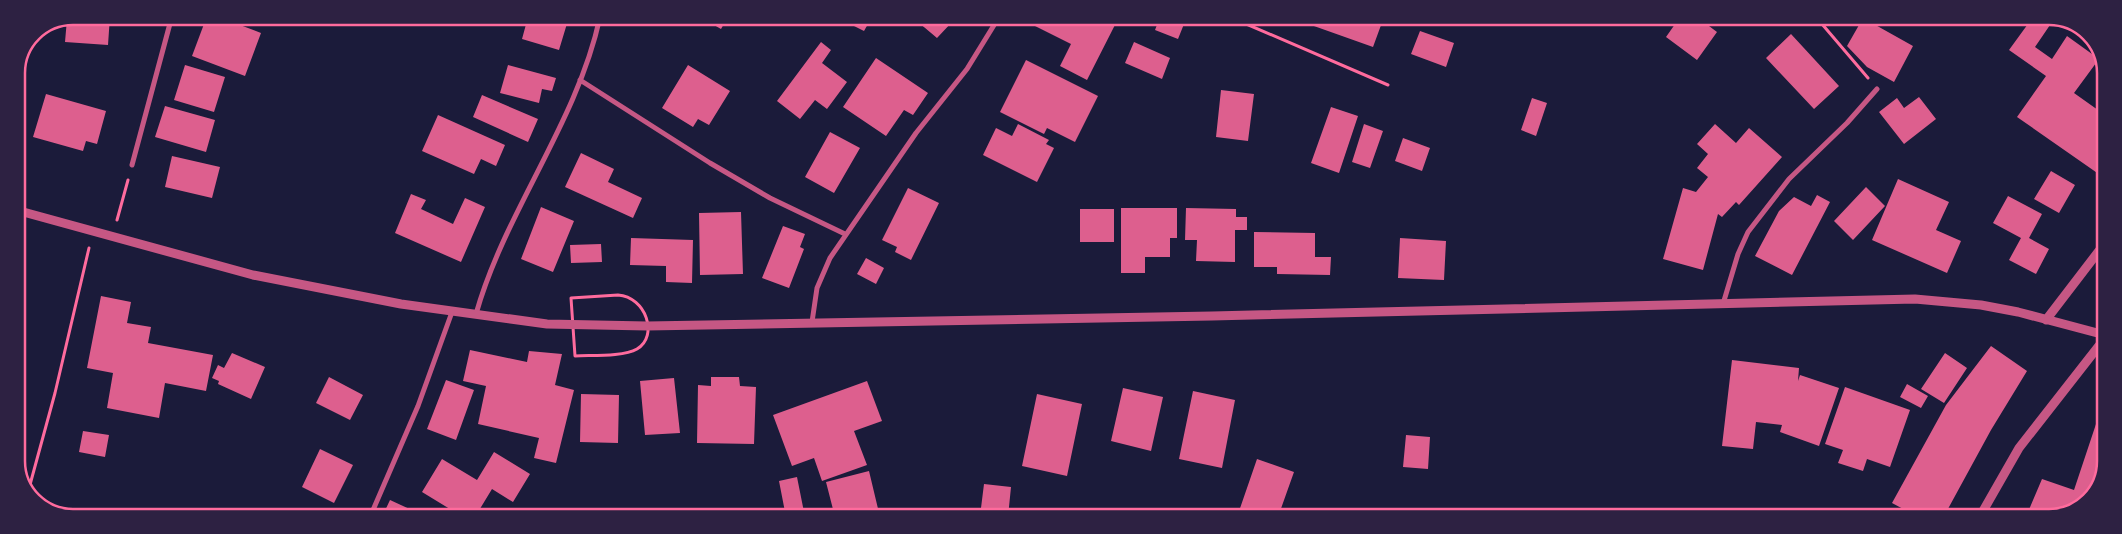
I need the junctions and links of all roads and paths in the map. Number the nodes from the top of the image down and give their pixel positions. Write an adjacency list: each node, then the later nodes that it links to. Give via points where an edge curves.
1 (170, 25): 9 (street)
2 (598, 25): 6 (street)
3 (994, 25): 12 (street, via 967,69 916,133)
4 (1249, 25): 7 (path)
5 (1823, 25): 8 (path)
6 (580, 80): 12 (street, via 770,198); 19 (street, via 492,265)
7 (1388, 85)
8 (1877, 89): 17 (street, via 1789,179 1748,232)
9 (132, 165): 13 (path)
10 (25, 213): 11 (street)
11 (93, 233): 13 (street); 26 (path)
12 (845, 234): 21 (street, via 822,273)
13 (112, 238): 18 (street, via 253,275)
14 (2097, 253): 20 (street)
15 (618, 295): 16 (path)
16 (571, 298)
17 (1723, 304): 20 (street, via 1915,299 1981,305); 21 (street)
18 (452, 312): 19 (street); 27 (street, via 418,406)
19 (476, 315): 21 (street, via 586,326)
20 (2046, 320): 22 (street)
21 (812, 322)
22 (2097, 335)
23 (2097, 347): 28 (street, via 2020,448)
24 (622, 353): 25 (path)
25 (575, 356)
26 (31, 482)
27 (373, 509)
28 (1984, 509)

